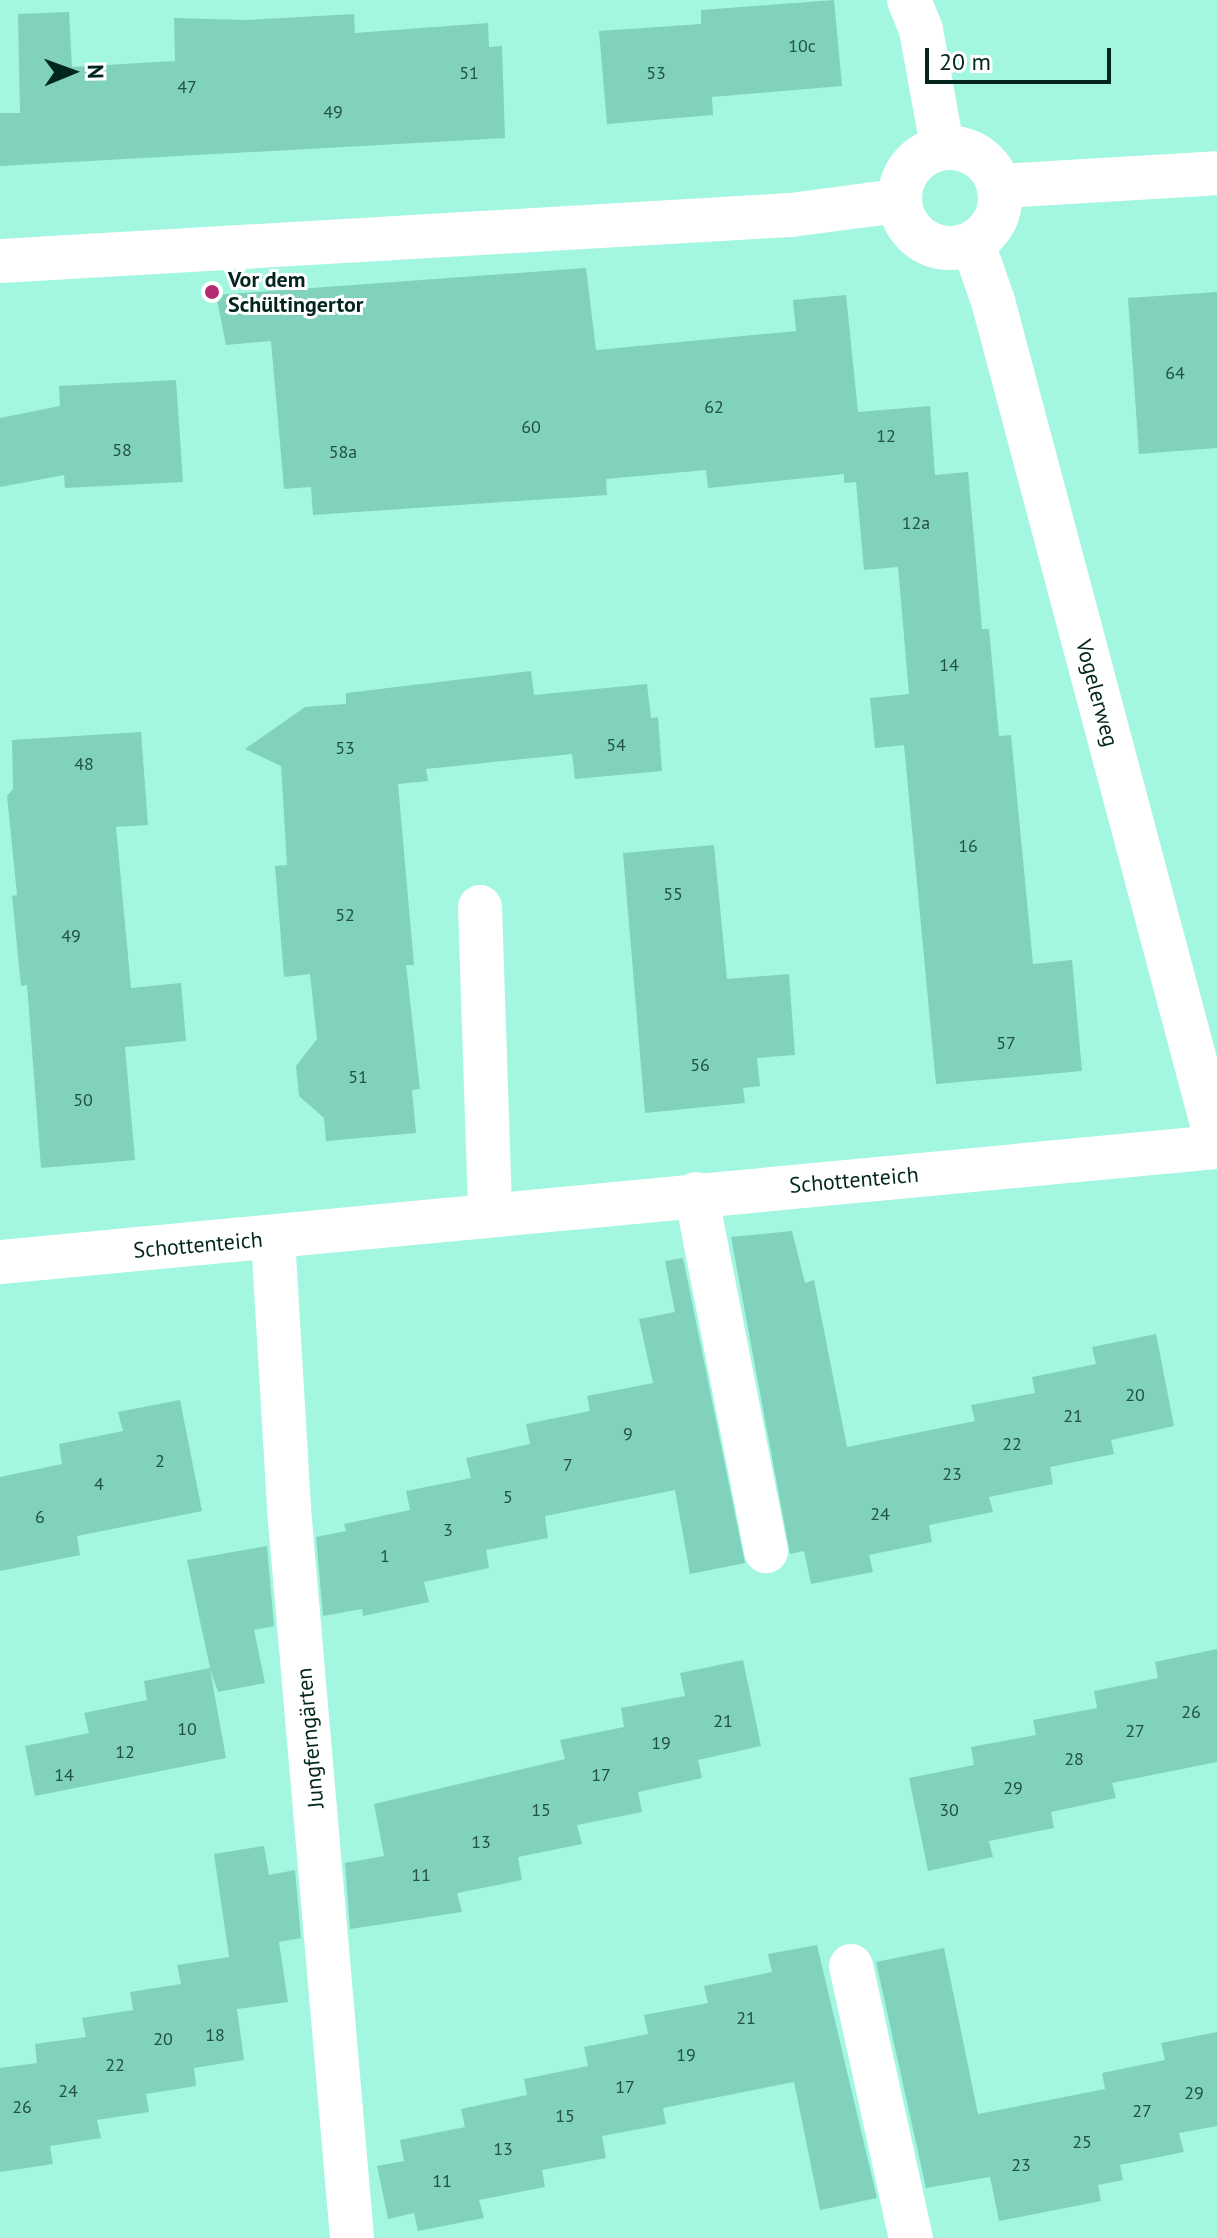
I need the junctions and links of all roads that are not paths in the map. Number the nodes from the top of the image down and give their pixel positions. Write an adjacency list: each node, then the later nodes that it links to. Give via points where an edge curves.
1 (909, 0): 2 (street, via 921,30)
2 (942, 146): 4 (street, via 978,153); 5 (street, via 909,166)
3 (1217, 173): 4 (street)
4 (1001, 186): 6 (street, via 995,224)
5 (898, 201): 6 (street, via 912,232 941,248); 7 (street, via 791,215)
6 (973, 244): 9 (street, Vogelerweg, via 997,317)
7 (0, 261)
8 (480, 907): 11 (street)
9 (1217, 1145): 10 (street, Schottenteich)
10 (696, 1194): 11 (street, Schottenteich); 14 (street)
11 (490, 1213): 12 (street, Schottenteich)
12 (273, 1238): 13 (street, Schottenteich); 16 (street, Jungferngärten, via 289,1509)
13 (0, 1262)
14 (766, 1551)
15 (851, 1966): 17 (street)
16 (352, 2238)
17 (911, 2238)

